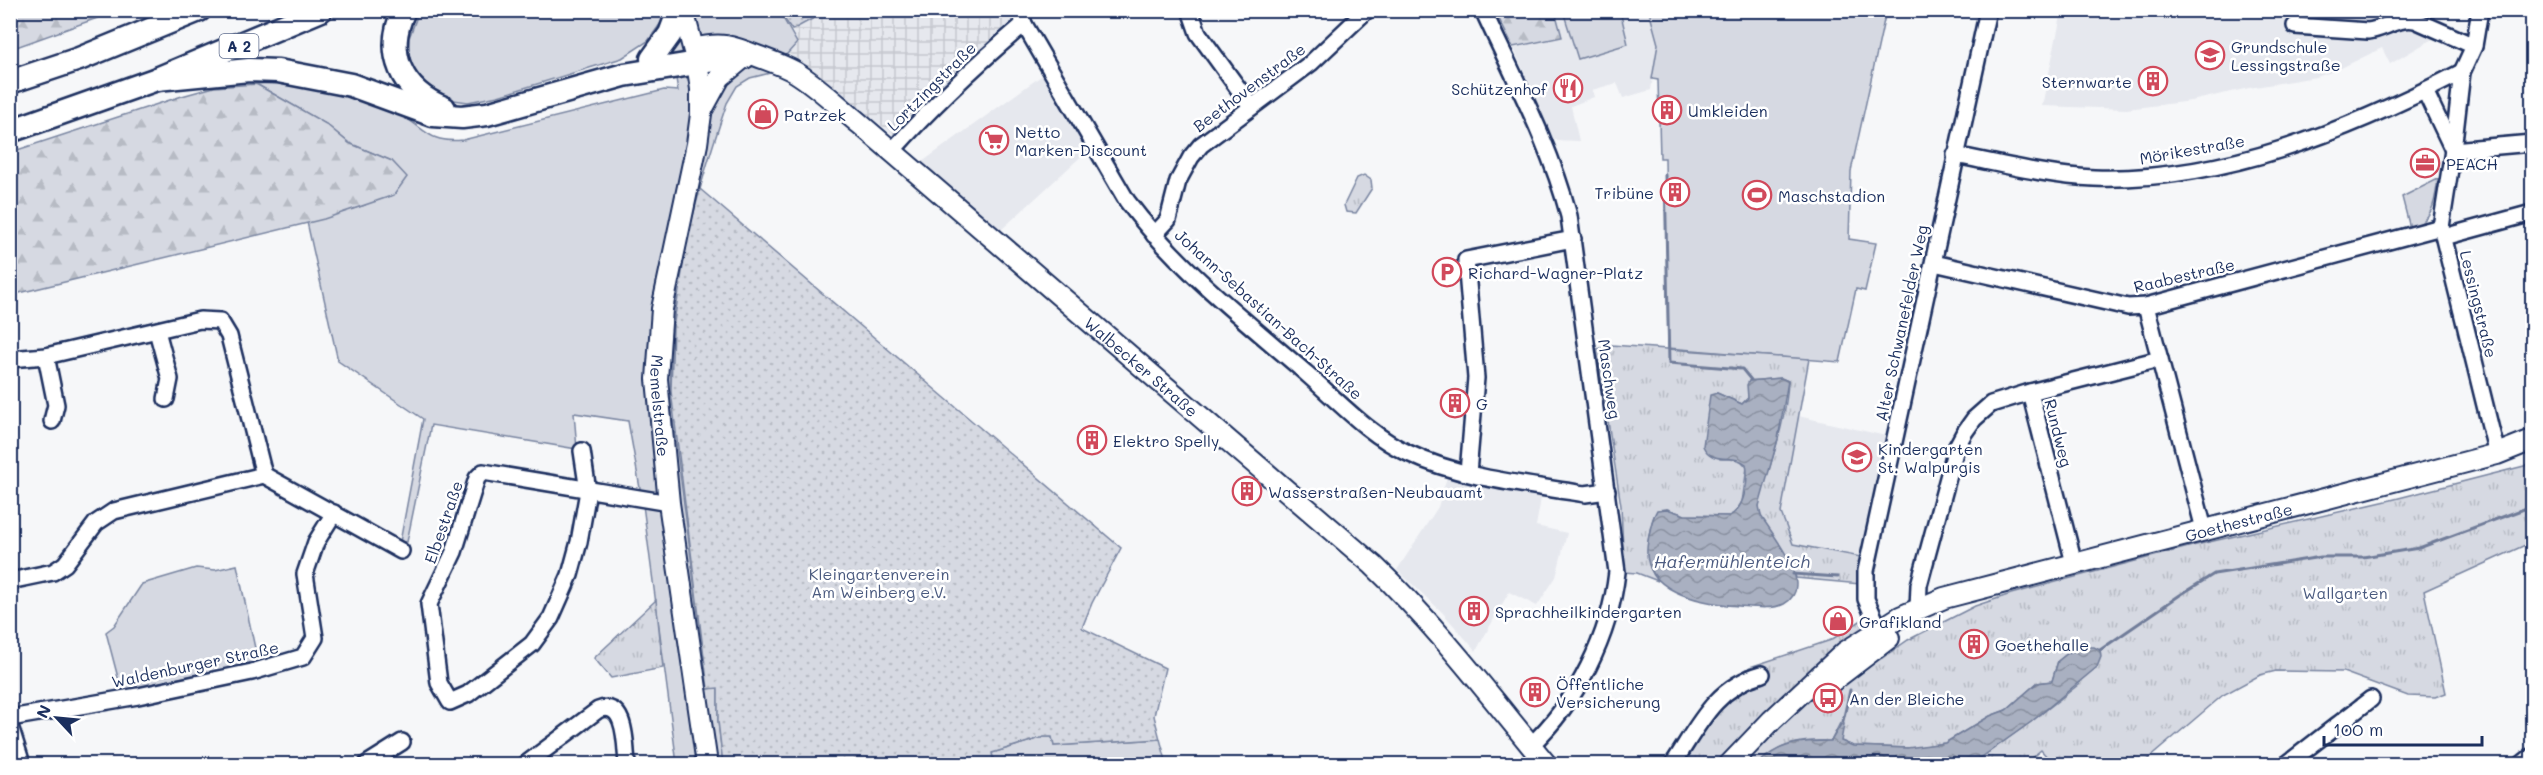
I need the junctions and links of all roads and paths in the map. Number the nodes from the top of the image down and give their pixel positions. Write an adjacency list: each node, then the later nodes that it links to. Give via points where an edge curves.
1 (165, 10): 16 (highway)
2 (200, 10): 16 (highway)
3 (321, 10): 20 (highway, A 2)
4 (404, 10): 24 (highway, via 395,36 395,50 413,90 427,102 444,108)
5 (681, 10): 14 (main road, Memelstraße); 17 (highway)
6 (1190, 10): 23 (street, via 1198,33)
7 (1483, 10): 34 (street, Maschweg, via 1559,180)
8 (1988, 10): 29 (street, Alter Schwanefelder Weg)
9 (2480, 10): 13 (street)
10 (1362, 12): 23 (street, Beethovenstraße, via 1311,63)
11 (1022, 17): 28 (street, Lortzingstraße); 33 (street, Johann-Sebastian-Bach-Straße, via 1127,201)
12 (2295, 26): 13 (street, via 2368,31 2407,19)
13 (2474, 46): 18 (street)
14 (696, 56): 15 (main road, Walbecker Straße, via 717,44 742,48); 17 (highway); 19 (highway); 25 (main road, Memelstraße)
15 (749, 57): 25 (main road, via 720,77); 28 (main road, Walbecker Straße, via 797,73)
16 (79, 59): 21 (highway)
17 (652, 59): 19 (highway)
18 (2462, 72): 22 (street, Mörikestraße); 30 (street, Lessingstraße)
19 (624, 75): 24 (highway)
20 (156, 80): 24 (highway, via 249,70 278,71 351,85 433,115); 26 (highway, A 2)
21 (10, 82)
22 (2425, 91): 29 (street, Mörikestraße, via 2295,146 2158,176 2071,176); 30 (street)
23 (1251, 106): 33 (street, Beethovenstraße, via 1191,157 1178,181 1168,220)
24 (487, 114)
25 (701, 114): 52 (main road, Memelstraße, via 668,273 657,353 658,410)
26 (10, 131)
27 (2532, 143): 30 (street)
28 (892, 151): 66 (main road, Walbecker Straße, via 1373,565 1433,626)
29 (1955, 155): 35 (street, Alter Schwanefelder Weg)
30 (2452, 156): 32 (street, Lessingstraße)
31 (2532, 213): 32 (street, Raabestraße)
32 (2442, 232): 36 (street, Raabestraße); 47 (street, Lessingstraße)
33 (1154, 236): 48 (street, Johann-Sebastian-Bach-Straße, via 1199,280 1384,439 1425,461)
34 (1573, 239): 48 (street, via 1466,260 1476,378); 51 (street, Maschweg)
35 (1934, 263): 36 (street, Raabestraße, via 2128,307); 60 (street, Alter Schwanefelder Weg, via 1866,571 1866,599)
36 (2145, 306): 40 (street)
37 (157, 332): 38 (street); 42 (street, via 170,379); 49 (street, via 207,319 224,324)
38 (46, 356): 39 (street); 43 (street, via 56,405)
39 (10, 359)
40 (2160, 359): 41 (street); 54 (street)
41 (2030, 392): 56 (street, Rundweg); 59 (street, Rundweg, via 1991,404 1974,419 1956,447 1919,585)
42 (166, 399)
43 (52, 421)
44 (2532, 440): 47 (main road, Goethestraße)
45 (582, 451): 50 (street)
46 (2532, 452): 47 (main road, Goethestraße)
47 (2497, 454): 54 (main road, Goethestraße)
48 (1468, 473): 51 (street, Johann-Sebastian-Bach-Straße, via 1585,494)
49 (264, 475): 53 (street); 57 (street, via 107,514 59,568)
50 (588, 490): 50 (street, Elbestraße, via 483,472 477,478 454,552 429,604 439,683 450,702 468,694 538,638 570,575); 52 (street, Elbestraße)
51 (1607, 491): 66 (street, Maschweg, via 1617,572 1610,613 1592,658 1569,699 1550,727)
52 (669, 503): 72 (main road, Memelstraße)
53 (334, 513): 55 (street); 63 (street, Waldenburger Straße, via 316,542 305,574 315,638 303,657 138,696)
54 (2204, 530): 56 (main road, Goethestraße)
55 (401, 551)
56 (2074, 563): 58 (main road, Goethestraße)
57 (10, 581)
58 (1978, 588): 59 (main road, Goethestraße); 60 (main road, Goethestraße)
59 (1918, 609): 60 (main road, Goethestraße)
60 (1881, 635): 75 (main road, Goethestraße, via 1831,664); 76 (main road, Goethestraße)
61 (1762, 674): 74 (street, via 1725,692 1704,716)
62 (2371, 699): 77 (street)
63 (10, 718)
64 (10, 726): 68 (street)
65 (402, 742): 69 (street)
66 (1530, 746): 73 (main road, Walbecker Straße)
67 (2532, 756): 78 (street)
68 (22, 765)
69 (367, 765)
70 (525, 765): 71 (street, via 598,711 608,708 621,718)
71 (627, 765)
72 (707, 765)
73 (1546, 765)
74 (1674, 765)
75 (1730, 765)
76 (1741, 765)
77 (2288, 765)
78 (2522, 765)

